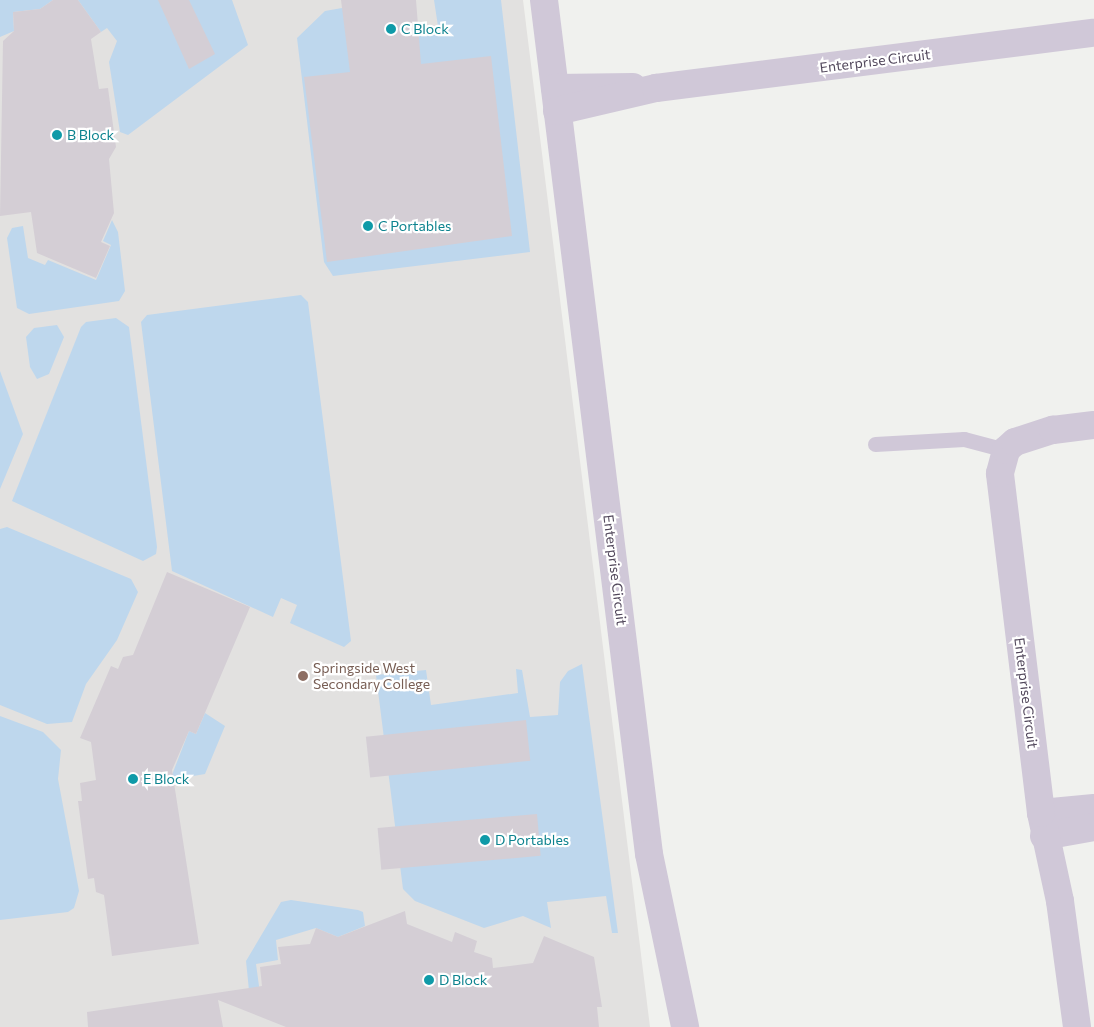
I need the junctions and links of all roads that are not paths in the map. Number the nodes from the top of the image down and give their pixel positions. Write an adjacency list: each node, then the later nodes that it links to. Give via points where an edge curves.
1 (544, 0): 3 (street, Enterprise Circuit)
2 (1094, 33): 3 (street, Enterprise Circuit)
3 (556, 100): 10 (street, Enterprise Circuit, via 649,854)
4 (1094, 425): 6 (street, via 1031,435)
5 (874, 444): 6 (lane, via 964,439)
6 (1006, 450): 8 (street, Enterprise Circuit, via 1001,491)
7 (1094, 808): 8 (street)
8 (1043, 824): 9 (street); 11 (street, Enterprise Circuit, via 1060,901)
9 (1094, 827)
10 (685, 1027)
11 (1077, 1027)

